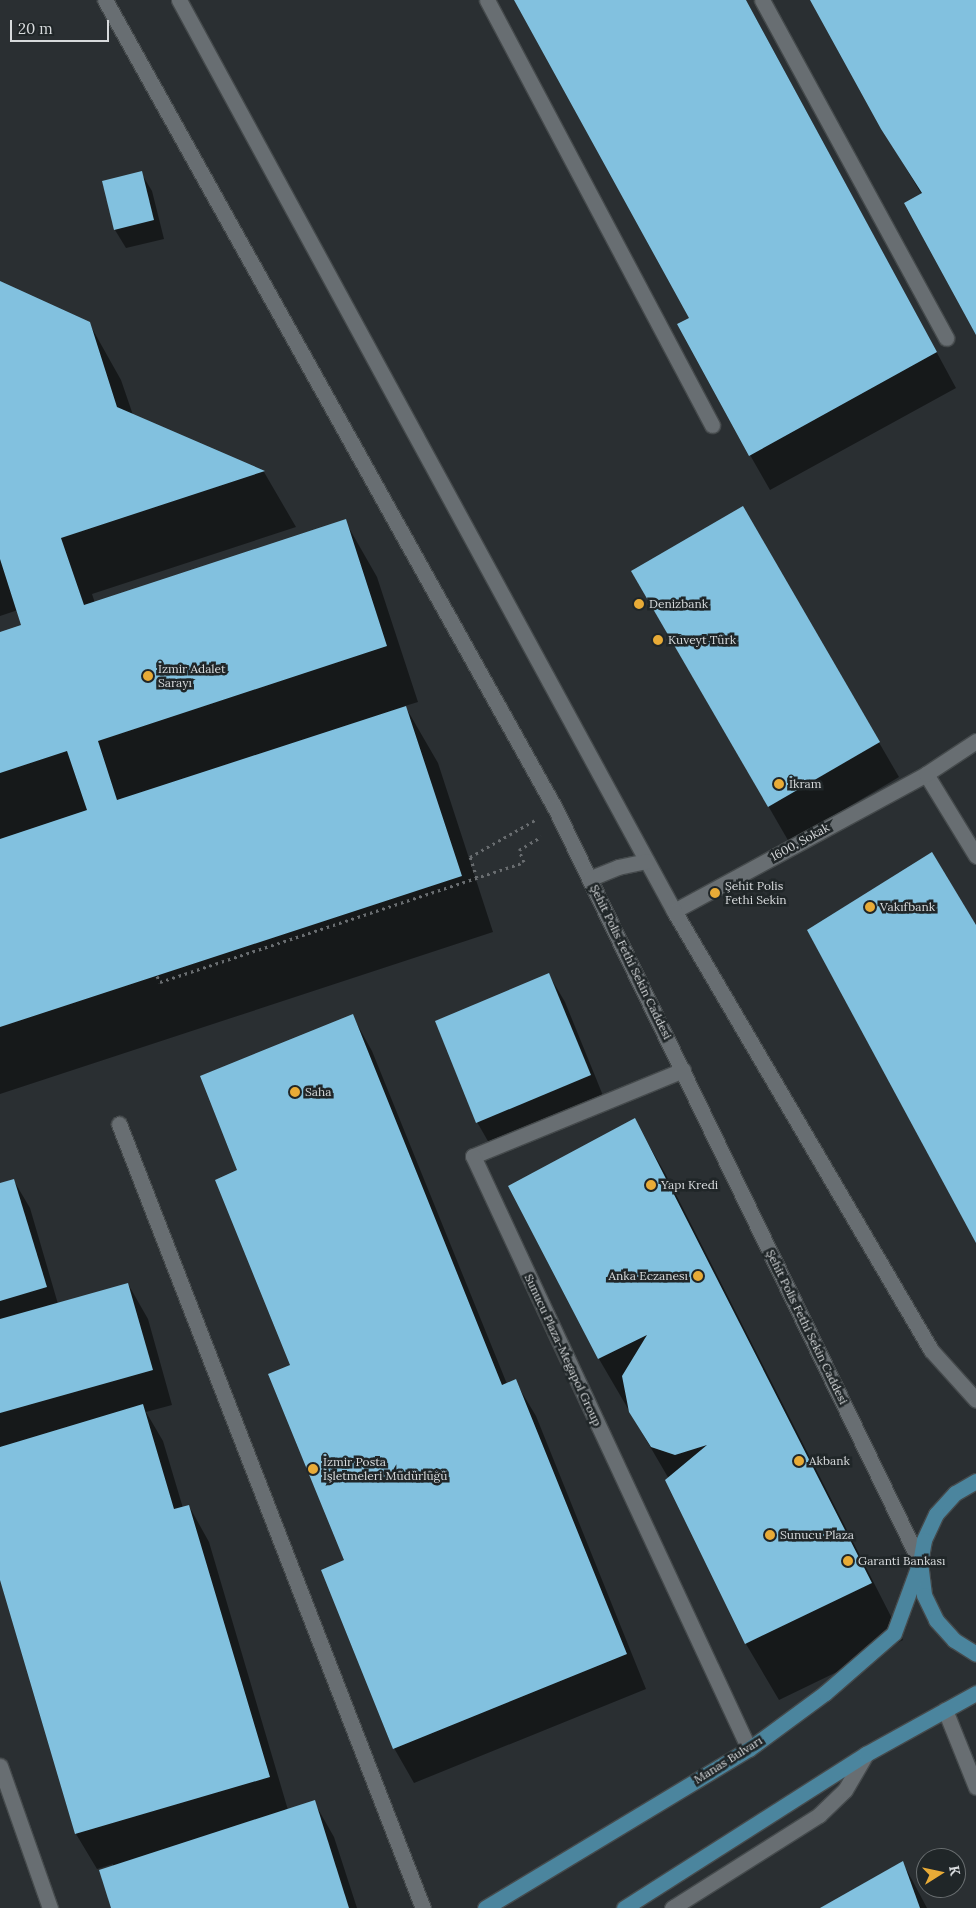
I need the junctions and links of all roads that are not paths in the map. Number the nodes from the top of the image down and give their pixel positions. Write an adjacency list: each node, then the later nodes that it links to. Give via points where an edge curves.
1 (105, 0): 11 (main road)
2 (179, 0): 10 (main road)
3 (487, 0): 6 (main road)
4 (762, 0): 5 (main road)
5 (946, 338)
6 (712, 425)
7 (976, 741): 8 (main road, 1600. Sokak)
8 (926, 774): 9 (main road); 12 (main road, 1600. Sokak)
9 (976, 856)
10 (646, 861): 11 (main road, Şehit Polis Fethi Sekin Caddesi, via 618,867); 12 (main road)
11 (591, 878): 13 (main road, Şehit Polis Fethi Sekin Caddesi)
12 (674, 911): 15 (main road, via 931,1350)
13 (683, 1070): 17 (main road, Şehit Polis Fethi Sekin Caddesi); 21 (main road, Sunucu Plaza-Megapol Group, via 473,1156)
14 (119, 1124): 26 (main road)
15 (976, 1400)
16 (976, 1481): 17 (main road, via 955,1493 936,1514 924,1540)
17 (920, 1562): 18 (main road, via 924,1595 936,1620 954,1640); 21 (main road, Manas Bulvarı, via 894,1632 825,1693)
18 (976, 1654)
19 (976, 1693): 20 (main road)
20 (945, 1710): 22 (main road); 24 (main road)
21 (749, 1749): 27 (main road, Manas Bulvarı)
22 (866, 1754): 28 (main road); 29 (main road, via 845,1790 819,1814)
23 (0, 1766): 25 (main road)
24 (976, 1786)
25 (50, 1908)
26 (423, 1908)
27 (485, 1908)
28 (624, 1908)
29 (673, 1908)

